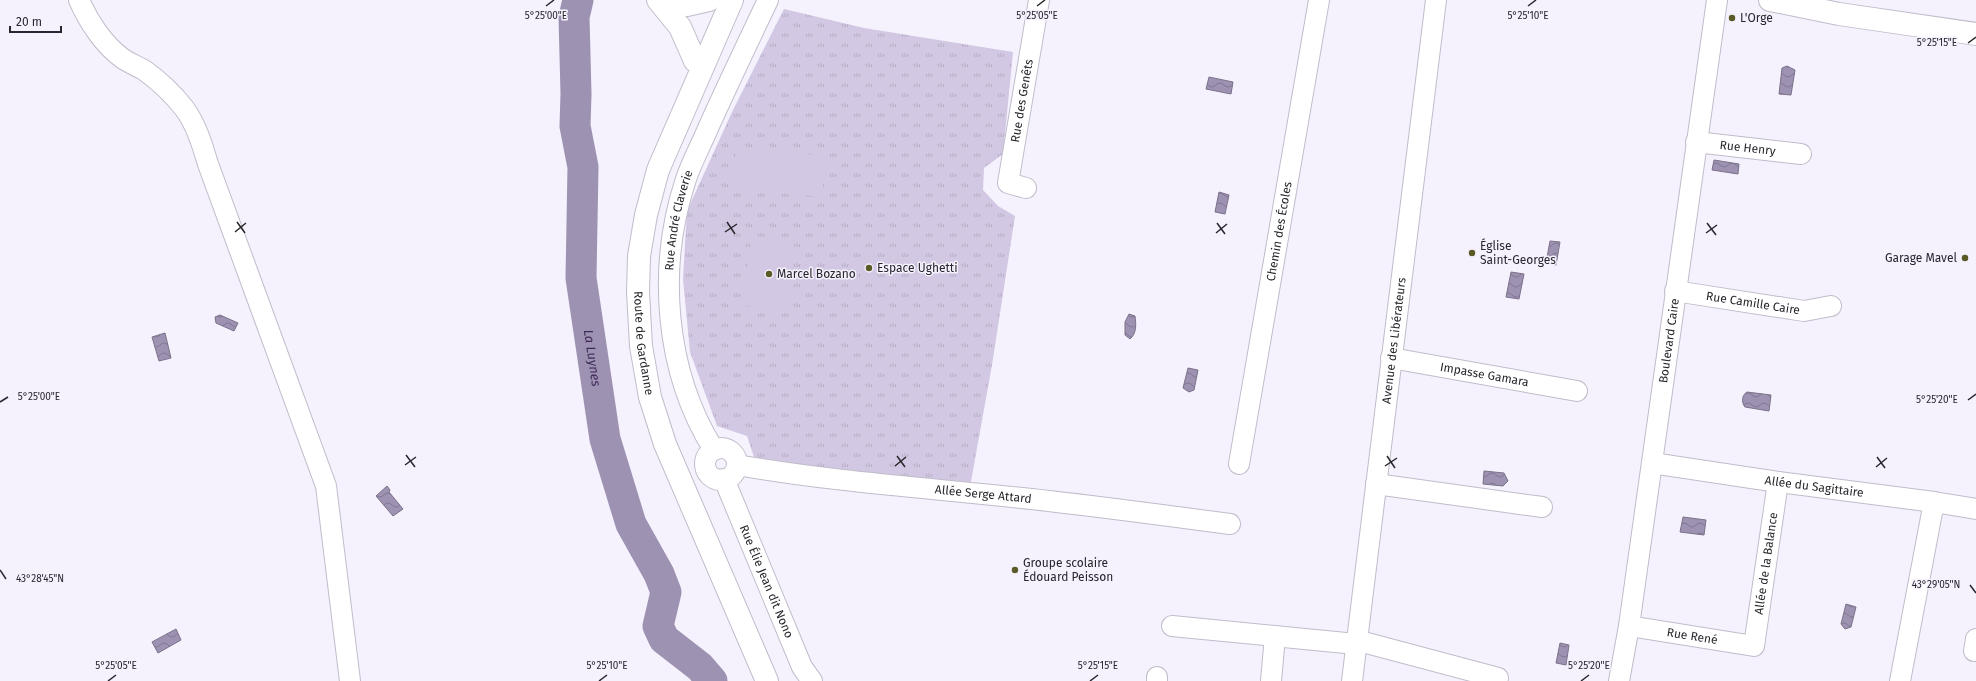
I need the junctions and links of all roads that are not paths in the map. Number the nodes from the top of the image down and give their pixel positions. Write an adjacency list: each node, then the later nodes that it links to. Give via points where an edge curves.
1 (80, 0): 41 (street, via 102,38 122,58 145,71 164,87 184,108 198,133 326,486)
2 (658, 0): 14 (main road, via 680,27)
3 (673, 0): 4 (main road, via 687,5)
4 (709, 0)
5 (720, 0): 14 (main road, Route de Gardanne)
6 (732, 0): 43 (main road, Route de Gardanne, via 658,170 640,249 638,292 641,346 650,397 665,444)
7 (768, 0): 22 (street, Rue André Claverie, via 686,178 671,248 669,293 672,340 687,394 702,431)
8 (1039, 0): 17 (street, Rue des Genêts, via 1008,183)
9 (1319, 0): 24 (street, Chemin des Écoles)
10 (1436, 0): 20 (street, Avenue des Libérateurs)
11 (1716, 0): 15 (street, Boulevard Caire)
12 (1770, 0): 13 (main road, via 1839,14)
13 (1976, 34)
14 (695, 61): 42 (main road, Route de Gardanne, via 650,164 638,205 630,243 626,288 629,328 632,359 642,406 658,457)
15 (1696, 142): 16 (street, Rue Henry); 18 (street, Boulevard Caire)
16 (1801, 154)
17 (1026, 188)
18 (1675, 290): 19 (street, Rue Camille Caire, via 1804,311); 23 (street, Boulevard Caire)
19 (1831, 306)
20 (1391, 358): 21 (street, Impasse Gamara); 27 (street, Avenue des Libérateurs)
21 (1577, 391)
22 (714, 450): 25 (street, Rue Élie Jean dit Nono, via 725,448 732,452 736,458)
23 (1652, 462): 26 (street, Allée du Sagittaire); 33 (street, Boulevard Caire)
24 (1239, 464)
25 (731, 472): 31 (street, Allée Serge Attard, via 778,472 1050,501); 39 (street, Rue Élie Jean dit Nono)
26 (1778, 482): 28 (street, Allée du Sagittaire); 37 (street, Allée de la Balance)
27 (1376, 484): 29 (street); 36 (street, Avenue des Libérateurs)
28 (1934, 502): 30 (street, Allée du Sagittaire); 47 (street)
29 (1542, 507)
30 (1976, 509)
31 (1230, 524)
32 (1172, 626): 34 (street)
33 (1629, 626): 37 (street, Rue René); 46 (street, Boulevard Caire)
34 (1275, 636): 36 (street); 44 (street)
35 (1976, 639): 38 (street, via 1974,651)
36 (1356, 644): 40 (street, via 1364,642); 45 (street, Avenue des Libérateurs)
37 (1754, 646)
38 (1976, 649)
39 (807, 674)
40 (1498, 678)
41 (350, 681)
42 (754, 681)
43 (767, 681)
44 (1271, 681)
45 (1352, 681)
46 (1619, 681)
47 (1900, 681)

